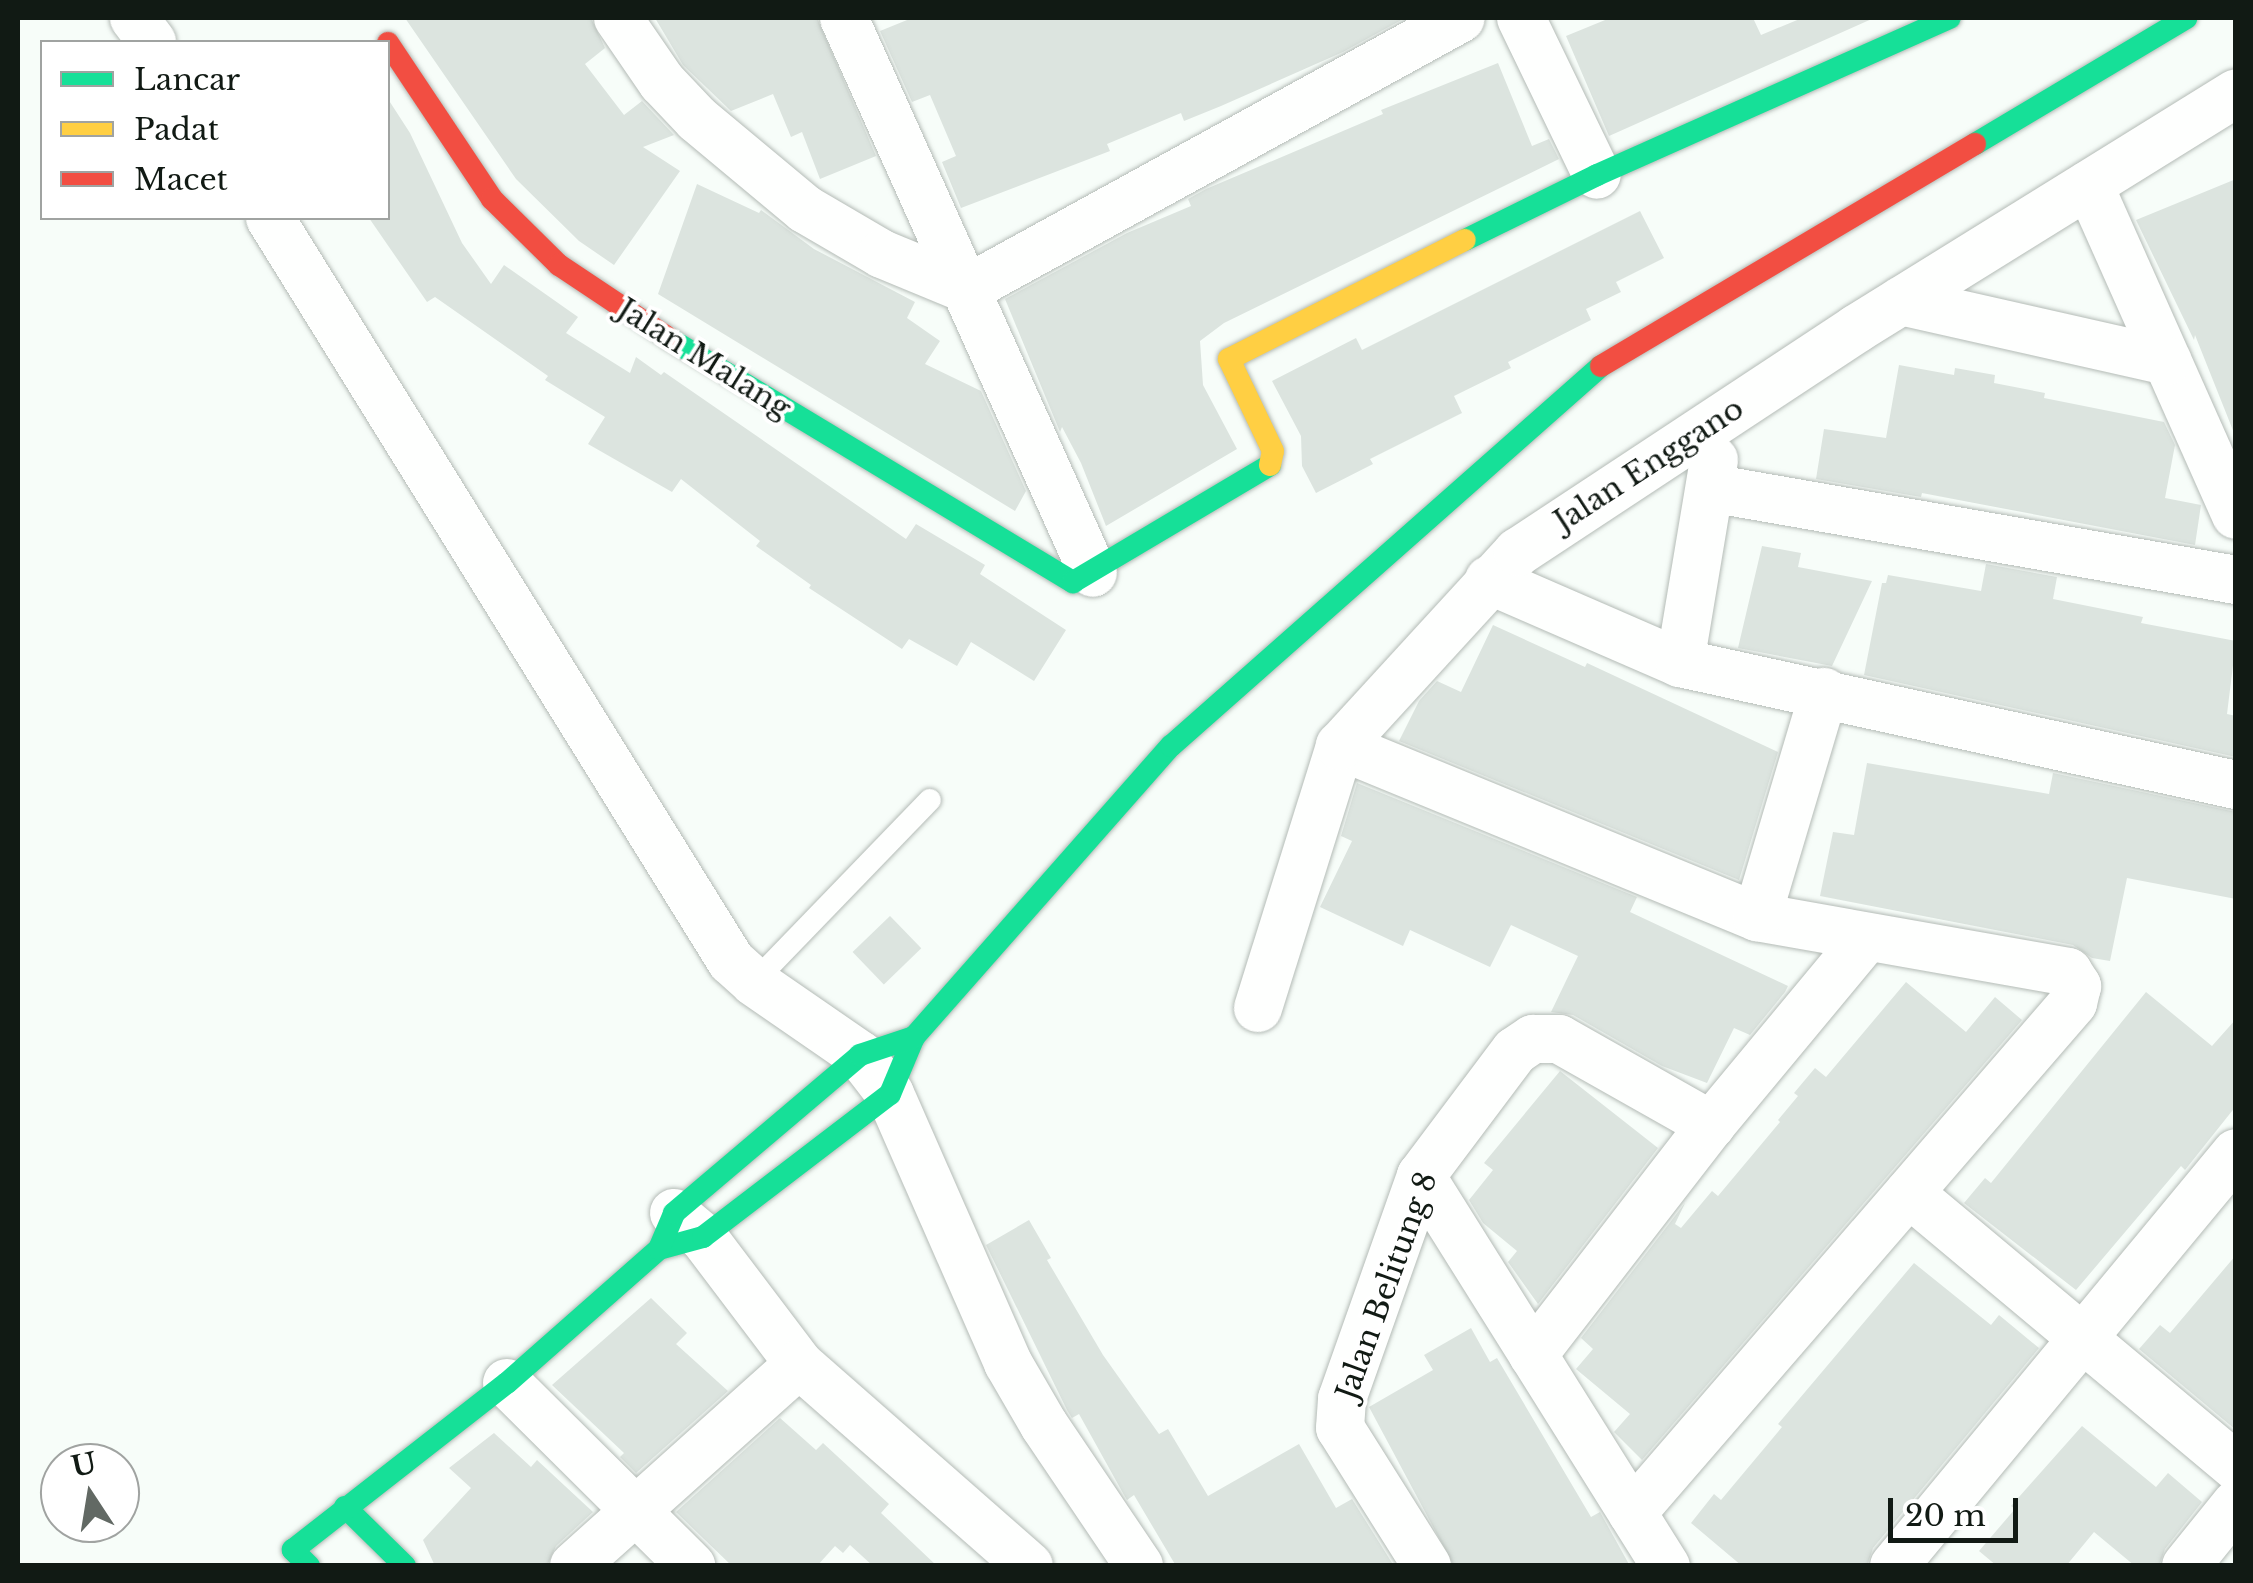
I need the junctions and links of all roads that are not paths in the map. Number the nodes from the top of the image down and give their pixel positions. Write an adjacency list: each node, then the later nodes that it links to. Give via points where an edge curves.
1 (134, 18): 9 (street)
2 (371, 18): 10 (street, Jalan Malang)
3 (618, 18): 17 (street, via 696,119 805,209)
4 (844, 18): 15 (street)
5 (1461, 18): 18 (street)
6 (1521, 18): 13 (street)
7 (1950, 18): 13 (street)
8 (2186, 18): 36 (street, via 1601,366 1171,746)
9 (150, 40)
10 (385, 40)
11 (390, 47): 24 (street, Jalan Malang, via 492,199 558,265 1066,581)
12 (2236, 93): 14 (street, Jalan Enggano)
13 (1597, 174): 24 (street, via 1229,358 1272,451 1271,465)
14 (2089, 184): 19 (street, Jalan Enggano); 20 (street)
15 (928, 208): 17 (street); 18 (street)
16 (271, 220): 34 (street, via 714,935)
17 (882, 254): 18 (street)
18 (967, 290): 24 (street)
19 (1902, 301): 20 (street); 21 (street, Jalan Enggano)
20 (2167, 360): 23 (street)
21 (1721, 418): 22 (street); 25 (street, Jalan Enggano, via 1518,552)
22 (1710, 488): 26 (street); 27 (street)
23 (2236, 514)
24 (1093, 574)
25 (1489, 580): 27 (street); 29 (street, Jalan Enggano)
26 (2236, 580)
27 (1680, 663): 28 (street)
28 (1824, 692): 30 (street); 32 (street)
29 (1340, 746): 32 (street); 35 (street, Jalan Enggano)
30 (2236, 785)
31 (930, 800): 34 (lane)
32 (1757, 917): 33 (street)
33 (1867, 937): 39 (street); 42 (street, via 2068,972 2077,986 2073,1003)
34 (754, 982): 37 (street)
35 (1258, 1008)
36 (914, 1038): 37 (street); 38 (street)
37 (860, 1055): 38 (street); 43 (street)
38 (890, 1094): 43 (street); 58 (street, via 1008,1363)
39 (1711, 1125): 41 (street, Jalan Belitung 8, via 1559,1039 1533,1038 1515,1051); 45 (street)
40 (2236, 1153): 44 (street)
41 (1421, 1176): 45 (street); 59 (street, Jalan Belitung 8, via 1342,1400 1340,1428)
42 (1909, 1193): 44 (street); 52 (street)
43 (678, 1233): 46 (street); 47 (street)
44 (2081, 1339): 48 (street); 61 (street)
45 (1533, 1355): 52 (street)
46 (799, 1364): 51 (street); 57 (street)
47 (507, 1383): 50 (street); 51 (street)
48 (2236, 1466)
49 (2236, 1504): 62 (street)
50 (346, 1507): 53 (street); 54 (street)
51 (636, 1513): 55 (street); 56 (street)
52 (1632, 1513): 60 (street)
53 (291, 1560)
54 (405, 1566)
55 (574, 1566)
56 (691, 1566)
57 (1029, 1566)
58 (1139, 1566)
59 (1426, 1566)
60 (1666, 1566)
61 (1894, 1566)
62 (2186, 1566)

